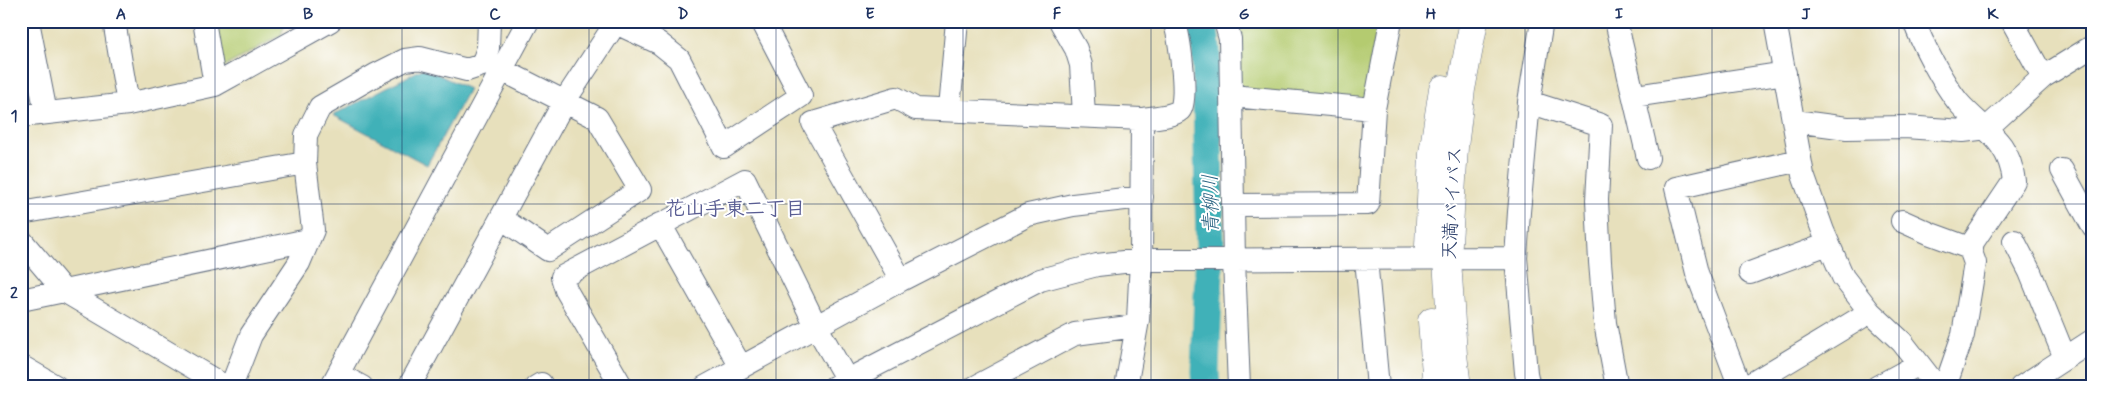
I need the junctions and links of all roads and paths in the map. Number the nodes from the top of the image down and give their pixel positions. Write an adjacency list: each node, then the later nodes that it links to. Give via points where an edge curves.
1 (28, 21): 34 (street)
2 (114, 21): 31 (street)
3 (204, 21): 26 (street)
4 (330, 21): 21 (street)
5 (489, 21): 42 (street, via 488,48 482,65 467,70 420,58 405,60 320,107 306,134)
6 (528, 21): 23 (street)
7 (762, 21): 20 (street, via 800,96 724,147 678,59 659,43)
8 (957, 21): 32 (street)
9 (1060, 21): 35 (street, via 1081,65)
10 (1174, 21): 37 (street, via 1181,57 1184,102 1180,110 1172,114)
11 (1224, 21): 27 (street, via 1230,39)
12 (1392, 21): 33 (street)
13 (1456, 21): 58 (highway, 天満バイパス, via 1433,154)
14 (1474, 21): 58 (highway, 天満バイパス, via 1461,89)
15 (1542, 21): 30 (street)
16 (1616, 21): 28 (street)
17 (1775, 21): 24 (street)
18 (1914, 21): 39 (street, via 1958,102)
19 (2012, 21): 25 (street)
20 (616, 22): 29 (street)
21 (296, 31): 26 (street)
22 (2093, 46): 25 (street)
23 (502, 70): 29 (street); 73 (street)
24 (1785, 74): 28 (street); 38 (street)
25 (2044, 77): 39 (street)
26 (215, 85): 31 (street)
27 (1232, 96): 33 (street); 45 (street)
28 (1635, 96): 40 (street)
29 (564, 102): 47 (street); 47 (street, via 597,118 640,190 548,250)
30 (1529, 102): 56 (street); 91 (street, via 1601,125 1597,200 1600,262 1605,323)
31 (128, 104): 34 (street)
32 (949, 109): 35 (street); 62 (street, via 916,109 890,98 813,123)
33 (1374, 109): 45 (street, via 1368,204)
34 (46, 113): 36 (street)
35 (1084, 115): 37 (street)
36 (21, 116)
37 (1142, 119): 44 (street)
38 (1794, 121): 39 (street, via 1847,128 1963,131); 41 (street)
39 (1987, 128): 55 (street, via 2002,148 2014,181 1973,242)
40 (1648, 158)
41 (1800, 160): 54 (street); 92 (street, via 1676,188 1697,273)
42 (305, 163): 46 (street); 52 (street, via 312,230)
43 (2062, 170): 50 (street)
44 (1142, 197): 59 (street); 62 (street, via 1073,205 1028,215)
45 (1233, 205): 60 (street)
46 (21, 213)
47 (501, 218): 79 (street)
48 (1902, 221): 55 (street)
49 (660, 224): 66 (street, via 745,180); 72 (street); 82 (street, via 562,277 566,290)
50 (2093, 227)
51 (21, 240): 63 (street)
52 (308, 240): 63 (street); 77 (street, via 299,263 251,335)
53 (2014, 241): 69 (street)
54 (1828, 244): 61 (street); 65 (street, via 1843,277)
55 (1972, 249): 96 (street, via 1975,263 1963,335)
56 (1516, 258): 58 (street); 90 (street)
57 (1366, 259): 58 (street); 60 (street); 87 (street)
58 (1438, 259): 88 (highway, 天満バイパス); 89 (highway, 天満バイパス)
59 (1141, 260): 60 (street); 67 (street); 74 (street, via 1097,265 1040,280)
60 (1234, 260): 86 (street)
61 (1750, 273)
62 (901, 280): 66 (street)
63 (64, 291): 64 (street); 76 (street)
64 (21, 300)
65 (1870, 312): 70 (street, via 1902,342); 93 (street)
66 (816, 326): 72 (street); 74 (street)
67 (1136, 326): 84 (street, via 1075,334); 85 (street)
68 (2093, 340): 69 (street)
69 (2065, 358): 97 (street)
70 (1919, 364): 94 (street); 95 (street)
71 (21, 366): 75 (street)
72 (741, 367): 83 (street)
73 (335, 380): 78 (street)
74 (844, 384)
75 (57, 387)
76 (226, 387)
77 (231, 387)
78 (362, 387)
79 (409, 387)
80 (536, 387): 81 (street, via 541,384)
81 (542, 387)
82 (622, 387)
83 (705, 387)
84 (975, 387)
85 (1126, 387)
86 (1239, 387)
87 (1378, 387)
88 (1438, 387)
89 (1457, 387)
90 (1530, 387)
91 (1617, 387)
92 (1740, 387)
93 (1746, 387)
94 (1877, 387)
95 (1937, 387)
96 (1945, 387)
97 (2021, 387)

